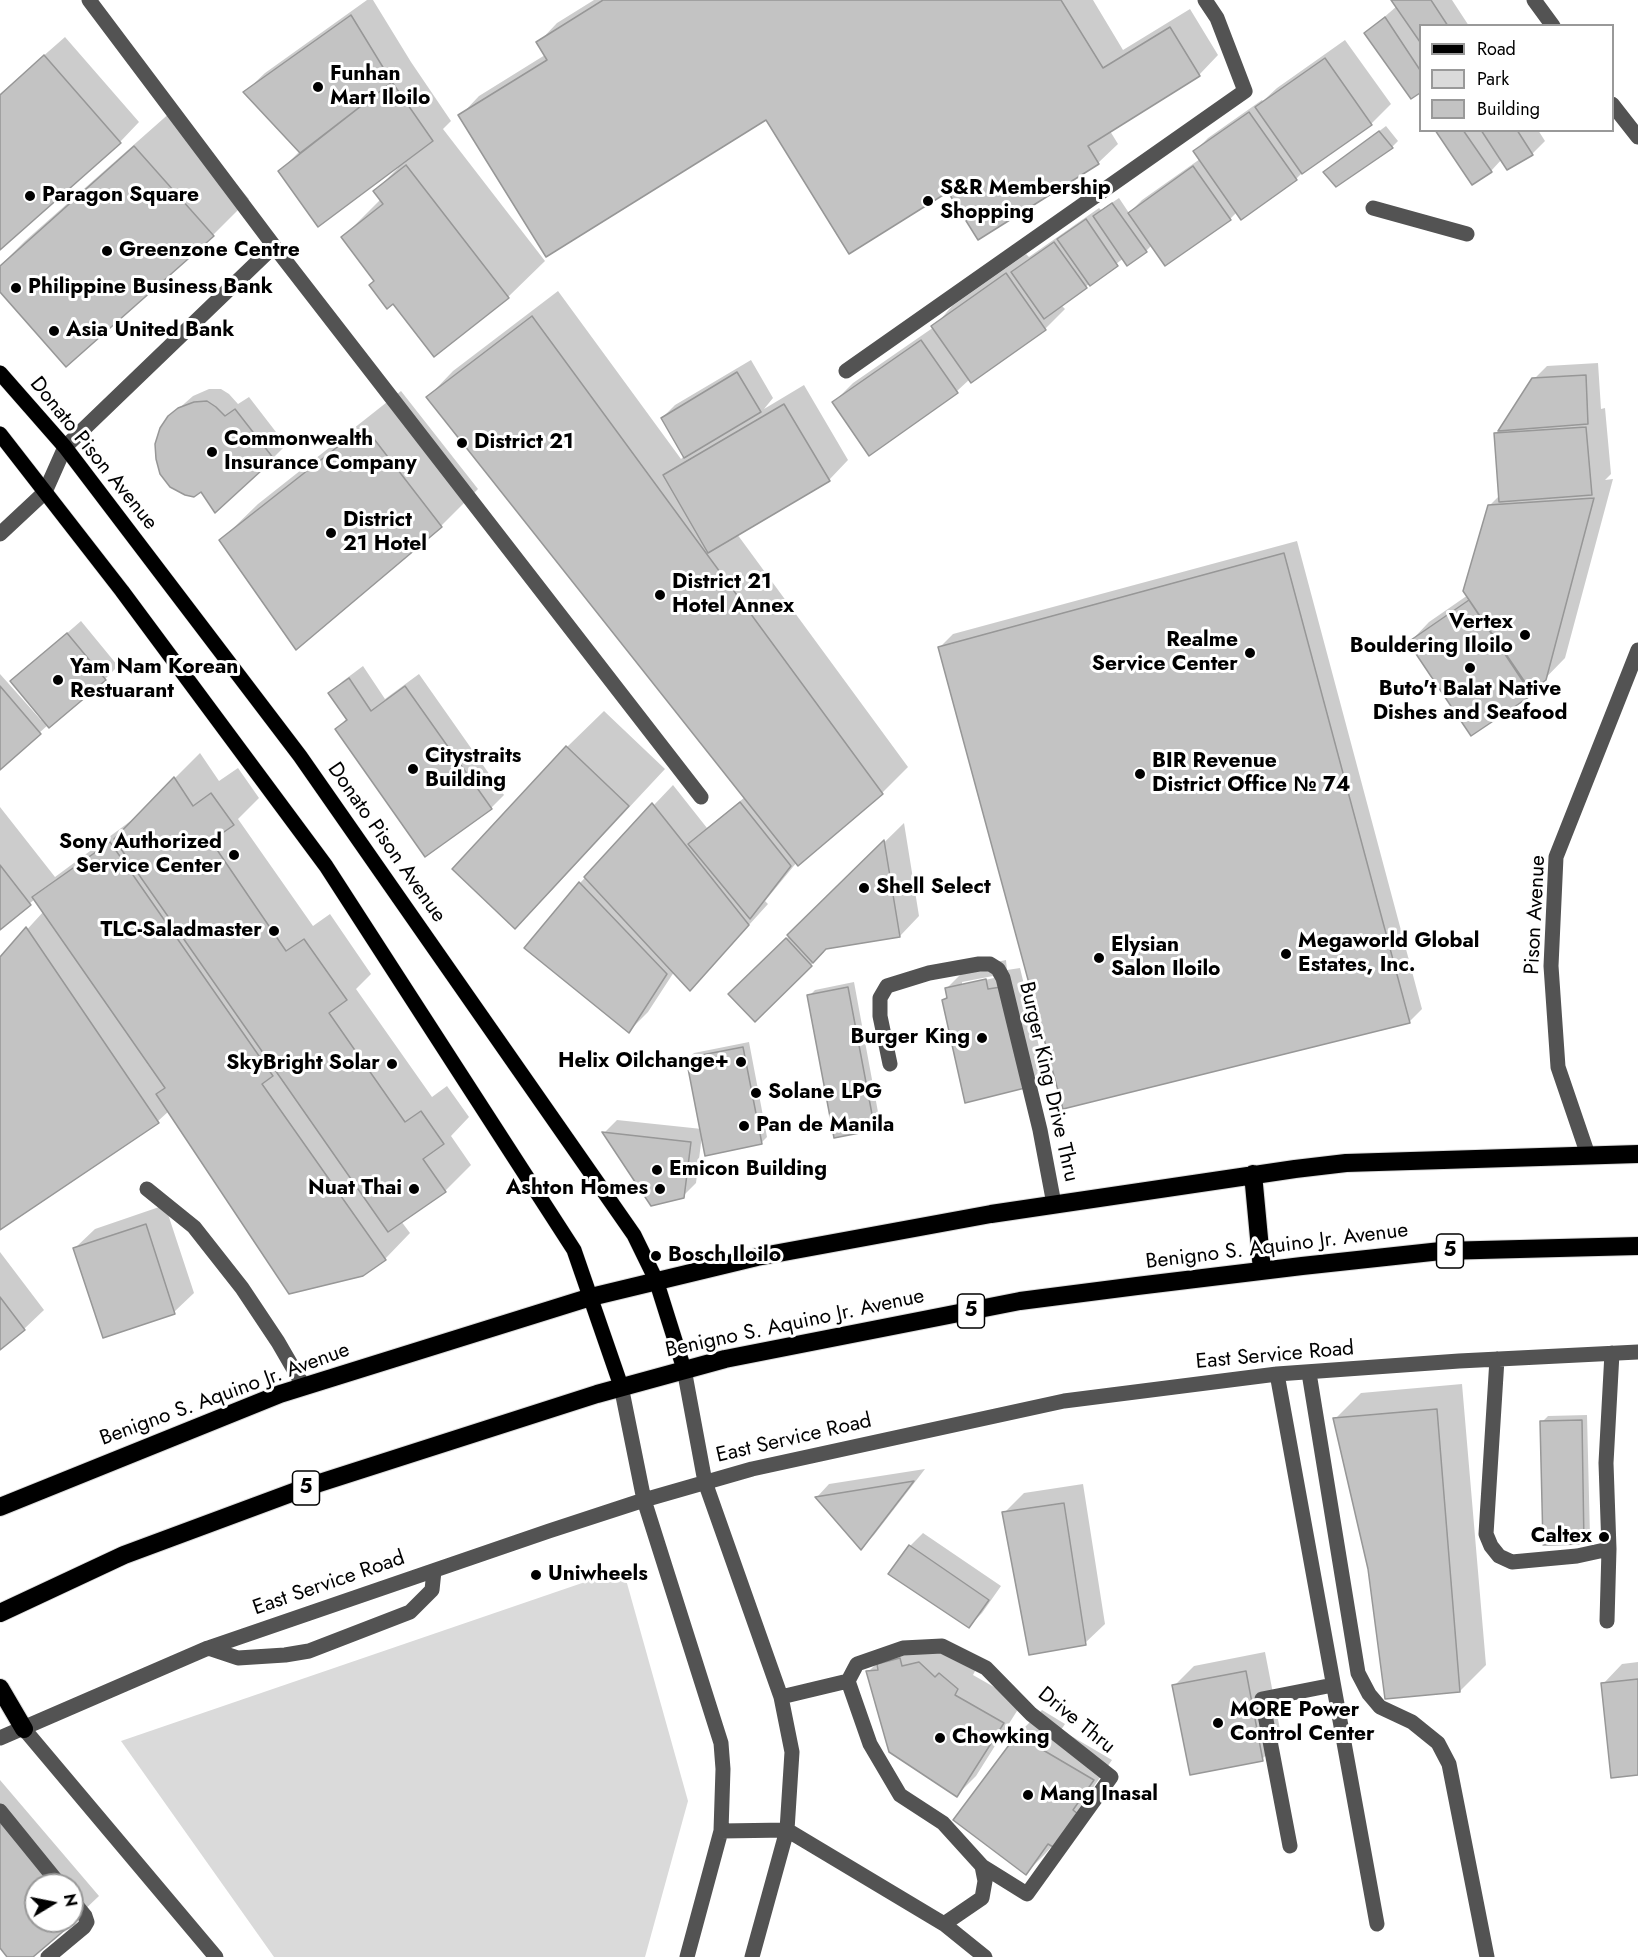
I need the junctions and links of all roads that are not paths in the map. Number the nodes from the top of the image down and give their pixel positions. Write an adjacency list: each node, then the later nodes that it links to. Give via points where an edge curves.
1 (89, 0): 9 (street)
2 (1205, 0): 10 (street, via 1217,18 1245,92)
3 (1534, 0): 4 (street)
4 (1552, 24)
5 (1614, 107): 6 (street)
6 (1638, 137)
7 (1373, 208): 8 (street)
8 (1467, 234)
9 (274, 246): 13 (street); 17 (street)
10 (846, 371)
11 (0, 373): 13 (main road, Donato Pison Avenue)
12 (0, 434): 14 (main road)
13 (65, 447): 14 (street); 26 (main road, Donato Pison Avenue, via 300,756 634,1235)
14 (45, 492): 15 (street); 27 (main road, via 326,866 574,1250)
15 (0, 534)
16 (1638, 650): 20 (street, Pison Avenue, via 1556,857 1551,966 1558,1067)
17 (701, 797)
18 (890, 1064): 23 (street, Burger King Drive Thru, via 880,1016 880,998 886,986 979,964 998,969 1040,1130)
19 (1638, 1154): 20 (highway, Benigno S. Aquino Jr. Avenue)
20 (1588, 1155): 21 (highway, Benigno S. Aquino Jr. Avenue, via 1346,1163)
21 (1253, 1174): 23 (highway, Benigno S. Aquino Jr. Avenue); 25 (highway)
22 (147, 1189): 35 (street, via 194,1227 242,1288)
23 (1054, 1204): 26 (highway, Benigno S. Aquino Jr. Avenue, via 757,1257)
24 (1638, 1246): 25 (highway, Benigno S. Aquino Jr. Avenue / 5, via 1441,1251)
25 (1262, 1270): 31 (highway, Benigno S. Aquino Jr. Avenue / 5, via 1020,1301)
26 (656, 1280): 27 (highway, Benigno S. Aquino Jr. Avenue); 31 (main road, Donato Pison Avenue)
27 (591, 1297): 34 (main road); 35 (highway, Benigno S. Aquino Jr. Avenue)
28 (1638, 1352): 29 (street, East Service Road)
29 (1612, 1353): 30 (street, East Service Road); 39 (street, via 1606,1463)
30 (1497, 1359): 32 (street, East Service Road); 39 (street, via 1486,1534 1491,1546 1499,1556 1512,1562)
31 (684, 1369): 34 (highway, Benigno S. Aquino Jr. Avenue / 5); 36 (street)
32 (1309, 1373): 33 (street, East Service Road); 64 (street, via 1358,1673 1380,1707 1412,1722 1438,1743 1449,1764)
33 (1277, 1374): 36 (street, East Service Road, via 1064,1401); 45 (street)
34 (621, 1386): 37 (street); 41 (highway, Benigno S. Aquino Jr. Avenue / 5, via 310,1486 124,1555)
35 (304, 1387): 38 (highway, Benigno S. Aquino Jr. Avenue)
36 (705, 1482): 37 (street, East Service Road); 47 (street)
37 (644, 1500): 40 (street, East Service Road); 52 (street, via 721,1743)
38 (0, 1507)
39 (1609, 1549): 42 (street)
40 (434, 1571): 43 (street, East Service Road); 43 (street, via 432,1590 410,1612 309,1651 238,1658)
41 (0, 1613)
42 (1607, 1621)
43 (208, 1648): 48 (street, East Service Road)
44 (848, 1681): 47 (street); 54 (street, via 870,1744 900,1795 943,1823); 54 (street, Drive Thru, via 857,1664 903,1648 942,1646 986,1668 1031,1714 1111,1777 1027,1894)
45 (1333, 1685): 53 (street, via 1262,1699); 57 (street)
46 (0, 1688): 48 (highway)
47 (781, 1697): 51 (street, via 792,1752)
48 (24, 1729): 49 (street, East Service Road); 60 (street)
49 (0, 1738)
50 (0, 1811): 55 (street)
51 (787, 1830): 52 (street); 56 (street); 62 (street)
52 (721, 1831): 61 (street)
53 (1290, 1846)
54 (982, 1866): 56 (street, via 982,1898)
55 (50, 1873)
56 (944, 1924): 63 (street)
57 (1377, 1924)
58 (77, 1933): 59 (street)
59 (48, 1957)
60 (216, 1957)
61 (687, 1957)
62 (752, 1957)
63 (985, 1957)
64 (1487, 1957)

